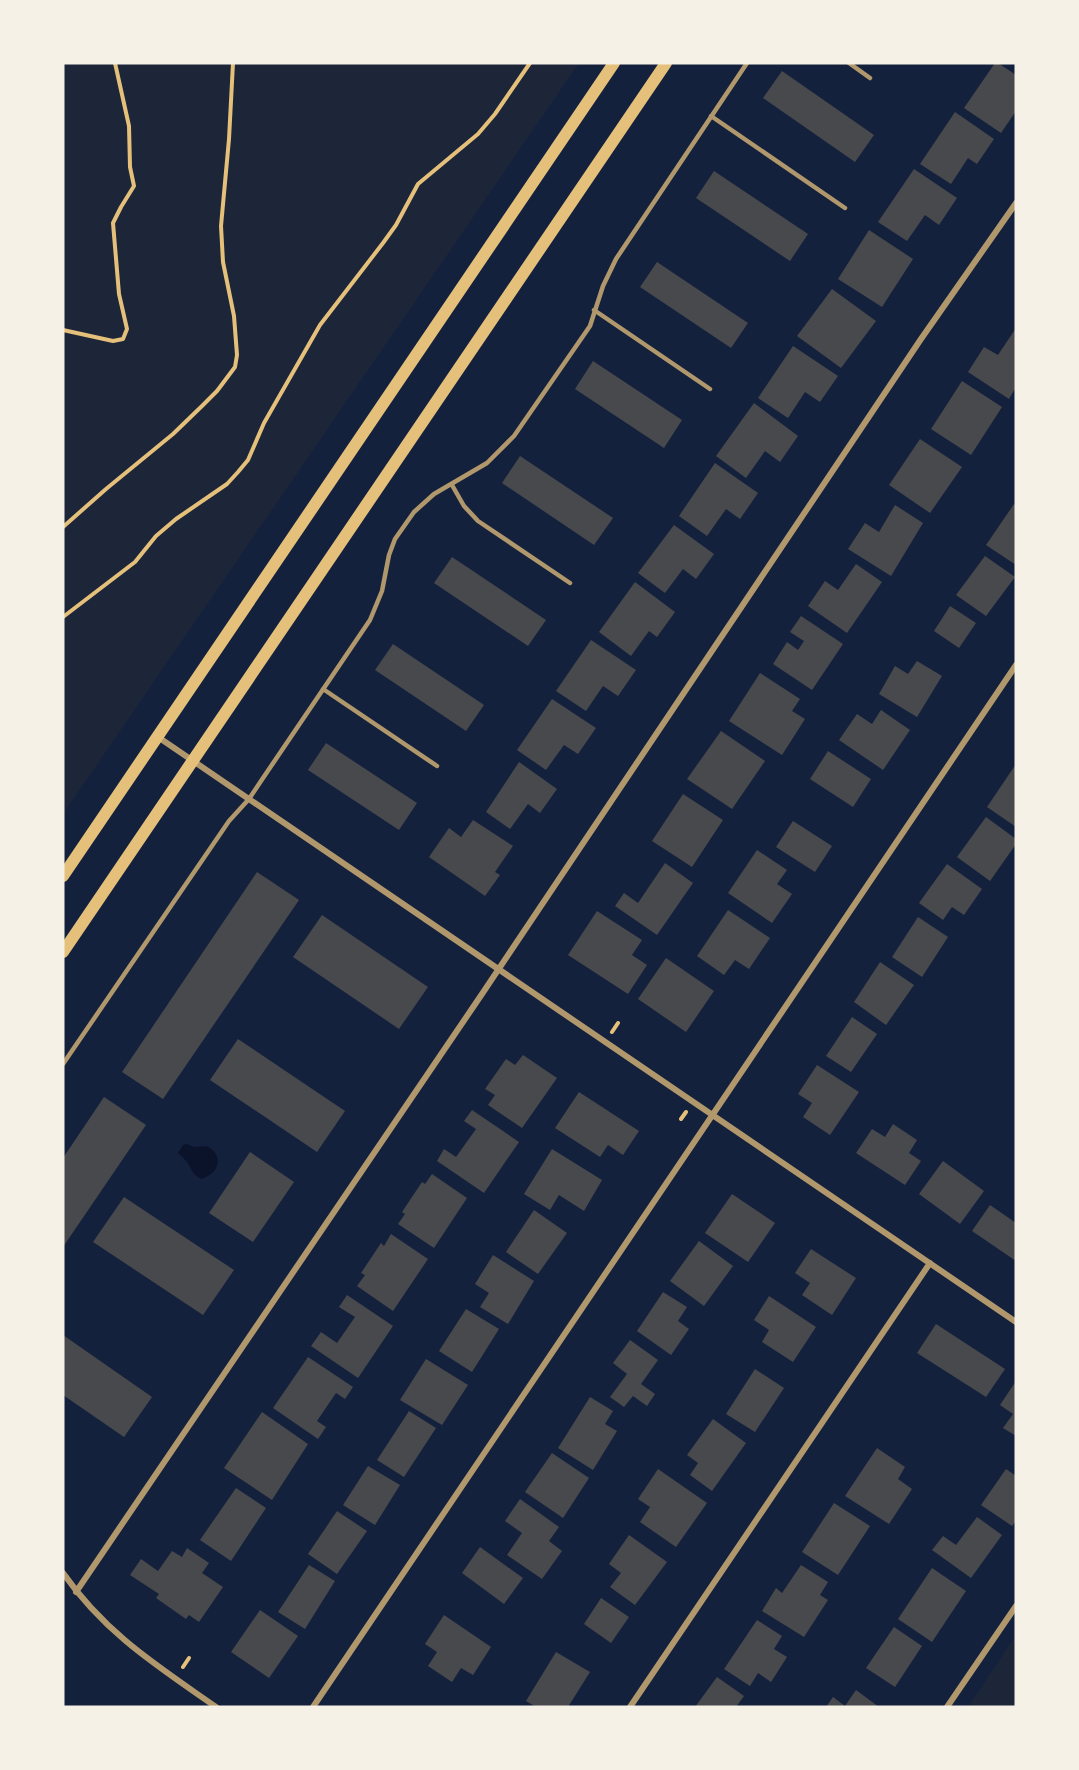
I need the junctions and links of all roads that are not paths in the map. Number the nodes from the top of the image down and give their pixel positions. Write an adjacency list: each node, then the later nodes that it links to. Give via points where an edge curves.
1 (614, 63): 15 (main road)
2 (666, 63): 16 (main road)
3 (747, 63): 6 (lane)
4 (849, 63): 5 (lane)
5 (870, 78)
6 (711, 117): 8 (lane); 9 (lane, via 616,259)
7 (1016, 202): 21 (street)
8 (845, 208)
9 (594, 310): 10 (lane); 11 (lane, via 590,326 514,436 487,463)
10 (710, 389)
11 (452, 485): 12 (lane, via 478,521); 14 (lane, via 434,494 414,512 395,539 370,620)
12 (570, 583)
13 (1016, 665): 23 (street)
14 (323, 689): 17 (lane); 18 (lane)
15 (158, 737): 16 (street); 19 (main road)
16 (192, 761): 18 (street); 20 (main road)
17 (437, 766)
18 (249, 799): 21 (street); 22 (lane, via 229,822)
19 (63, 876)
20 (63, 952)
21 (499, 969): 23 (street); 27 (street)
22 (63, 1064)
23 (712, 1114): 24 (street); 30 (street)
24 (930, 1263): 25 (street); 31 (street)
25 (1016, 1322)
26 (63, 1573): 27 (street)
27 (76, 1592): 29 (street, via 126,1643)
28 (1016, 1606): 32 (street)
29 (216, 1707)
30 (313, 1707)
31 (630, 1707)
32 (947, 1707)

